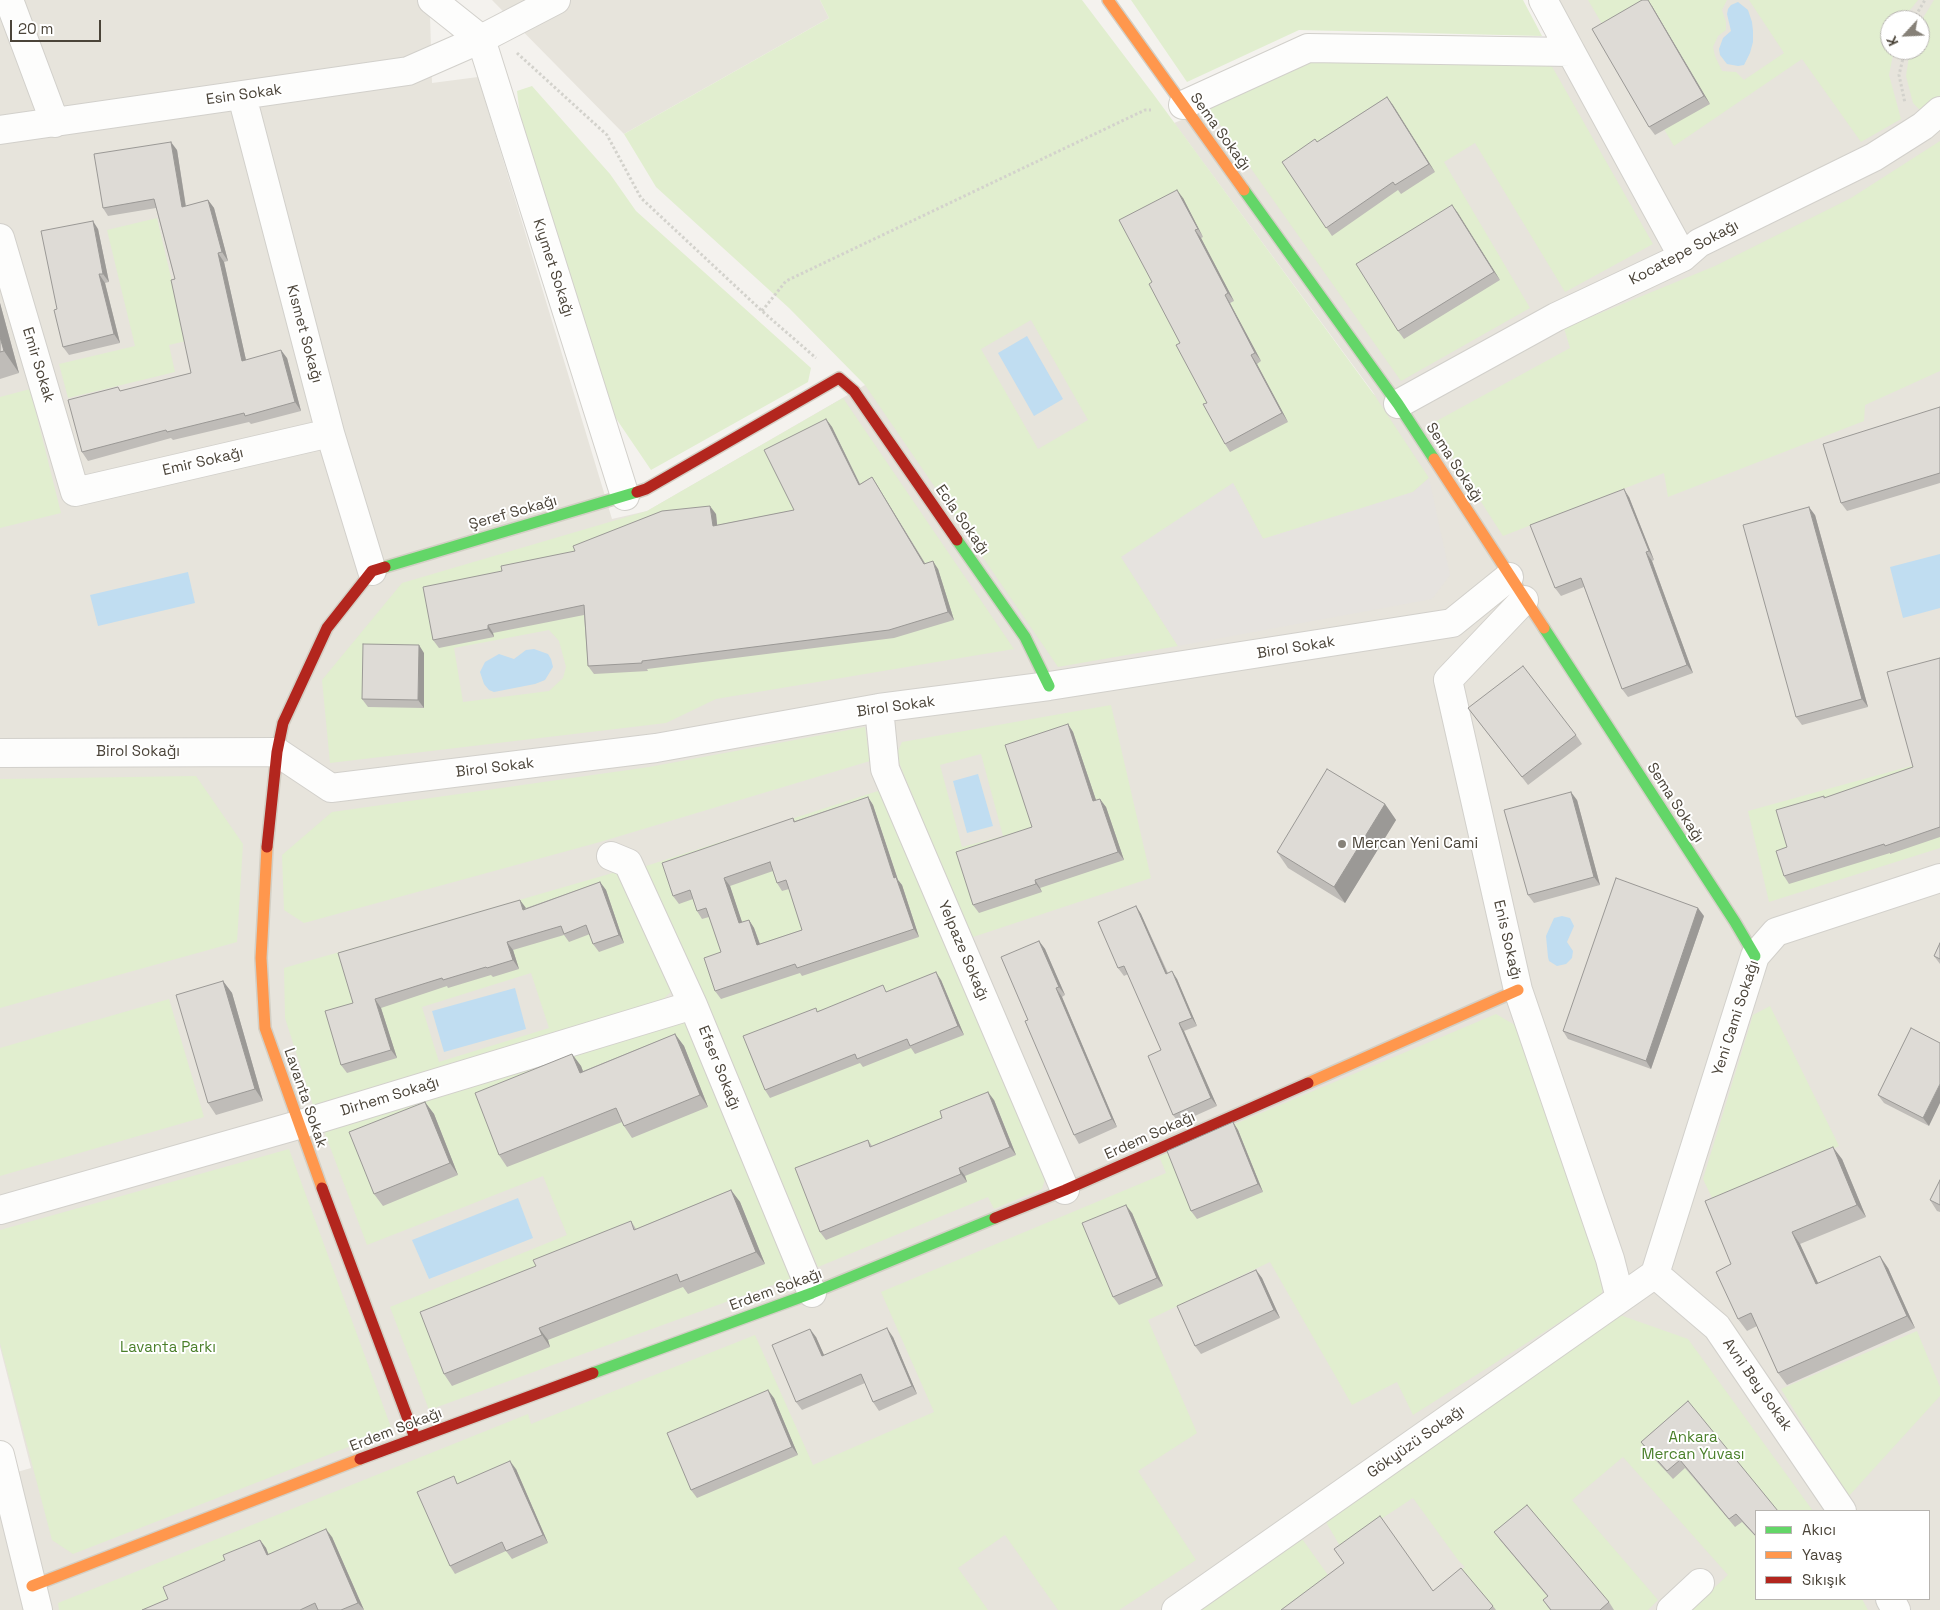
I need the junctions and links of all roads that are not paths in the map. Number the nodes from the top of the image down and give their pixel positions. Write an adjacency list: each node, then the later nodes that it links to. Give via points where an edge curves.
1 (9, 0): 11 (street)
2 (432, 0): 6 (street)
3 (556, 0): 6 (street, Esin Sokak)
4 (1108, 0): 9 (street, Sema Sokağı)
5 (1543, 0): 7 (street)
6 (488, 36): 8 (street, Esin Sokak, via 408,71); 19 (street, Kıymet Sokağı)
7 (1572, 52): 9 (street, via 1308,48); 14 (street)
8 (242, 96): 11 (street, Esin Sokak); 17 (street, Kısmet Sokağı)
9 (1182, 105): 16 (street, Sema Sokağı)
10 (1931, 118): 14 (street, Kocatepe Sokağı, via 1874,157 1700,243)
11 (55, 123): 12 (street, Esin Sokak)
12 (0, 130)
13 (0, 238): 18 (street, Emir Sokak)
14 (1683, 257): 16 (street, Kocatepe Sokağı, via 1556,317)
15 (839, 378): 19 (street, Şeref Sokağı, via 646,489); 23 (street, Ecla Sokağı, via 854,391 1025,637)
16 (1398, 404): 21 (street, Sema Sokağı)
17 (330, 433): 18 (street, Emir Sokağı); 20 (street, Kısmet Sokağı)
18 (75, 492)
19 (625, 496): 20 (street, Şeref Sokağı)
20 (372, 571): 25 (street, via 327,628 283,723)
21 (1509, 577): 22 (street, Sema Sokağı); 23 (street, Birol Sokak, via 1452,623)
22 (1524, 600): 29 (street, Sema Sokağı); 30 (street, Enis Sokağı, via 1448,680)
23 (1049, 686): 24 (street, Birol Sokak)
24 (878, 708): 25 (street, Birol Sokak, via 656,748 331,788); 33 (street, Yelpaze Sokağı, via 885,769)
25 (276, 752): 26 (street, Birol Sokağı); 32 (street, Lavanta Sokak, via 261,958 264,1019)
26 (0, 753)
27 (611, 856): 31 (street, Efser Sokağı, via 628,863)
28 (1940, 878): 29 (street, Yeni Cami Sokağı, via 1776,932)
29 (1754, 956): 35 (street, Yeni Cami Sokağı)
30 (1518, 990): 33 (street, Erdem Sokağı); 37 (street, Enis Sokağı, via 1610,1259)
31 (693, 1005): 32 (street, Dirhem Sokağı); 36 (street, Efser Sokağı)
32 (298, 1125): 34 (street, Dirhem Sokağı); 38 (street, Lavanta Sokak)
33 (1065, 1190): 36 (street, Erdem Sokağı)
34 (0, 1210)
35 (1655, 1274): 37 (street, Gökyüzü Sokağı); 40 (street, Avni Bey Sokak, via 1717,1327)
36 (812, 1293): 38 (street, Erdem Sokağı)
37 (1620, 1298): 43 (street, Gökyüzü Sokağı)
38 (415, 1438): 42 (street, Erdem Sokağı)
39 (0, 1455): 42 (street)
40 (1841, 1510)
41 (1700, 1583): 44 (street)
42 (35, 1598)
43 (1176, 1610)
44 (1671, 1610)

